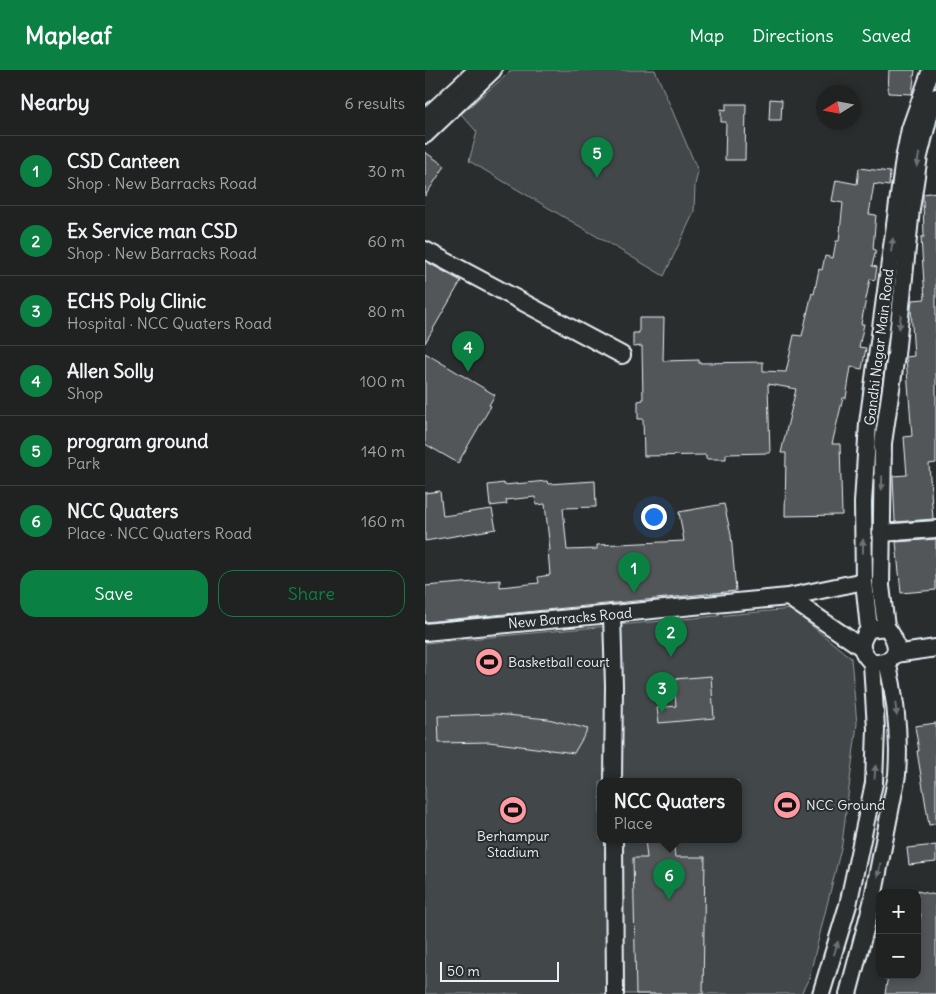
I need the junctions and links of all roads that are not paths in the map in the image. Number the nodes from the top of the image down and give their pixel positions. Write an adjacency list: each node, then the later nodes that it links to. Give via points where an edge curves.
1 (477, 70): 5 (street)
2 (493, 70): 6 (street)
3 (931, 70): 11 (street, Gandhi Nagar Main Road, one-way to 3, via 863,503 868,424 904,159 910,129)
4 (936, 97): 10 (street, Gandhi Nagar Main Road, one-way to 10, via 919,156 911,209 883,443)
5 (425, 118)
6 (425, 135)
7 (425, 250): 8 (street)
8 (622, 355)
9 (936, 529): 10 (street)
10 (881, 533): 14 (street, Gandhi Nagar Main Road, via 881,586)
11 (864, 581): 12 (street, New Barracks Road); 15 (street, Gandhi Nagar Main Road)
12 (788, 597): 13 (street, New Barracks Road); 17 (street)
13 (612, 614): 16 (street, New Barracks Road); 20 (street)
14 (886, 627): 15 (street); 19 (street, via 896,645)
15 (869, 629): 17 (street)
16 (425, 632)
17 (861, 647): 19 (street, via 865,656)
18 (936, 648): 19 (street)
19 (885, 660): 23 (street, one-way to 19, via 848,905 874,783 876,729); 24 (street, one-way to 24, via 893,685 897,775 872,903)
20 (613, 778)
21 (614, 843): 22 (street)
22 (615, 994)
23 (821, 994)
24 (848, 994)

